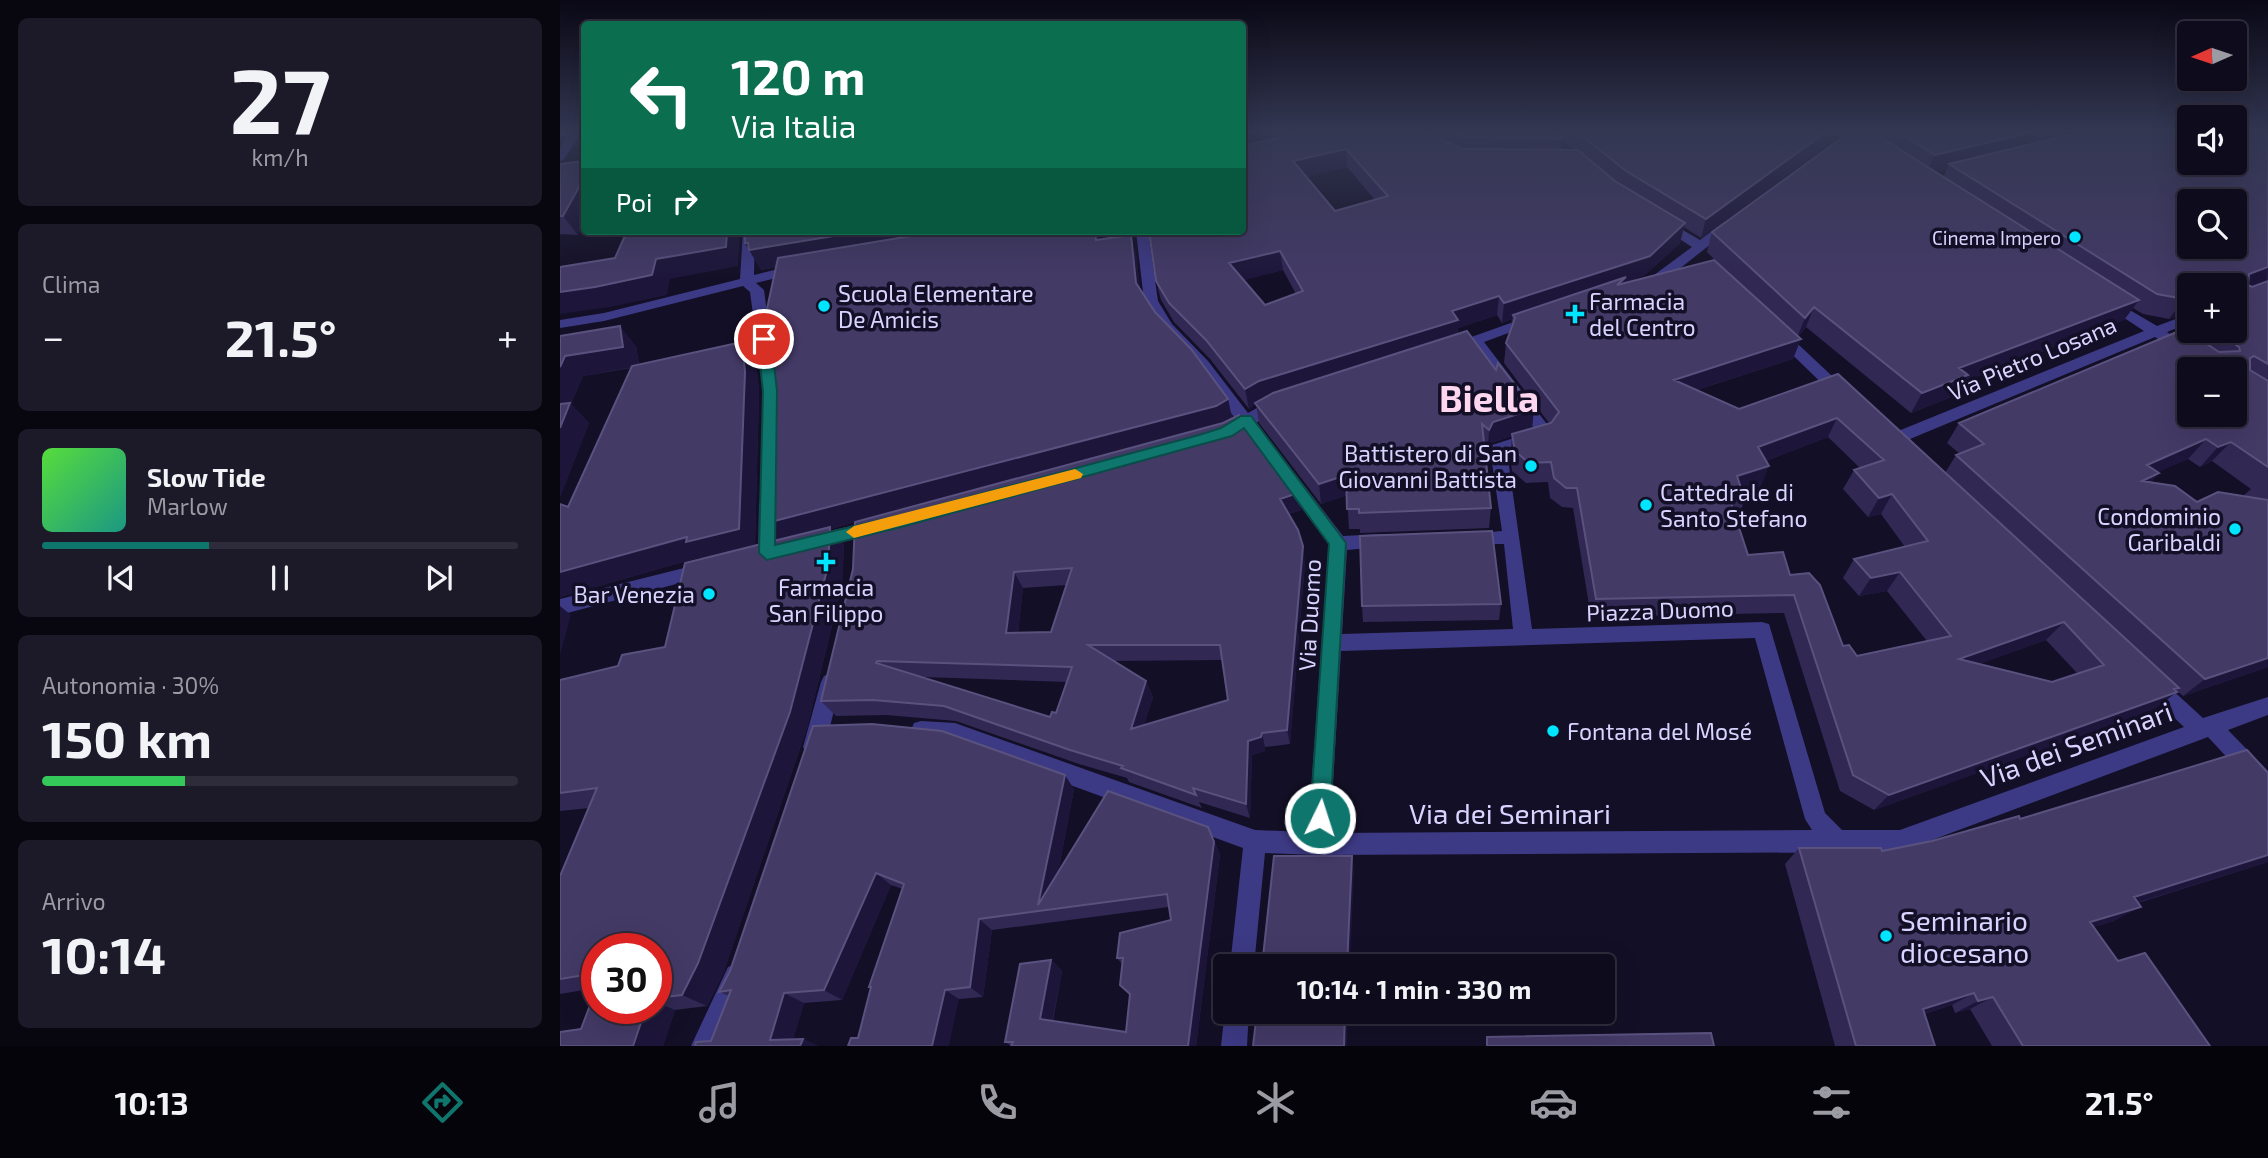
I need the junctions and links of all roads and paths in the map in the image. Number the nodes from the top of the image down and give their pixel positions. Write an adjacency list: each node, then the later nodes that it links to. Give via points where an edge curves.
1 (1747, 212): 5 (street)
2 (1653, 217): 5 (street)
3 (749, 235): 7 (street)
4 (1143, 235): 21 (street, Via Duomo, via 1151,301 1167,327)
5 (1698, 253): 8 (street, via 1659,278)
6 (811, 266): 7 (street)
7 (747, 283): 13 (street); 18 (street, via 757,290)
8 (1630, 287)
9 (2101, 296): 14 (street)
10 (1545, 315): 15 (street)
11 (1763, 319): 20 (street)
12 (2177, 323): 14 (street, Via Pietro Losana)
13 (560, 324)
14 (2155, 331): 17 (street); 23 (street, Via Pietro Losana)
15 (1475, 340): 16 (street); 26 (street, via 1545,432 1498,449)
16 (1436, 354)
17 (2195, 357)
18 (767, 364)
19 (1295, 399): 21 (street)
20 (1852, 403)
21 (1246, 420): 22 (street); 29 (street, Via Duomo)
22 (1213, 436)
23 (1892, 440)
24 (768, 490): 25 (street, via 773,552 856,541)
25 (891, 523)
26 (1512, 537): 27 (street); 32 (street)
27 (1457, 539)
28 (1397, 541): 29 (street)
29 (1338, 543): 33 (street, Via Duomo)
30 (717, 566): 31 (street)
31 (560, 607)
32 (1524, 639): 33 (street, Piazza Duomo); 44 (street, Piazza Duomo, via 1762,630 1816,820)
33 (1332, 643): 45 (street, Via Duomo)
34 (835, 664): 40 (street)
35 (2141, 674): 39 (street)
36 (2268, 706): 39 (street, Via dei Seminari)
37 (846, 728): 40 (street)
38 (899, 728): 43 (street, Via dei Seminari, via 955,733)
39 (2206, 728): 42 (street); 44 (street, Via dei Seminari, via 1900,841)
40 (820, 729): 41 (street)
41 (807, 769)
42 (2268, 786)
43 (1255, 841): 45 (street, Via dei Seminari); 47 (street)
44 (1838, 842): 45 (street, Via dei Seminari)
45 (1318, 844)
46 (744, 953): 49 (street)
47 (1243, 954)
48 (1236, 1024): 50 (street)
49 (704, 1046)
50 (1234, 1046)

